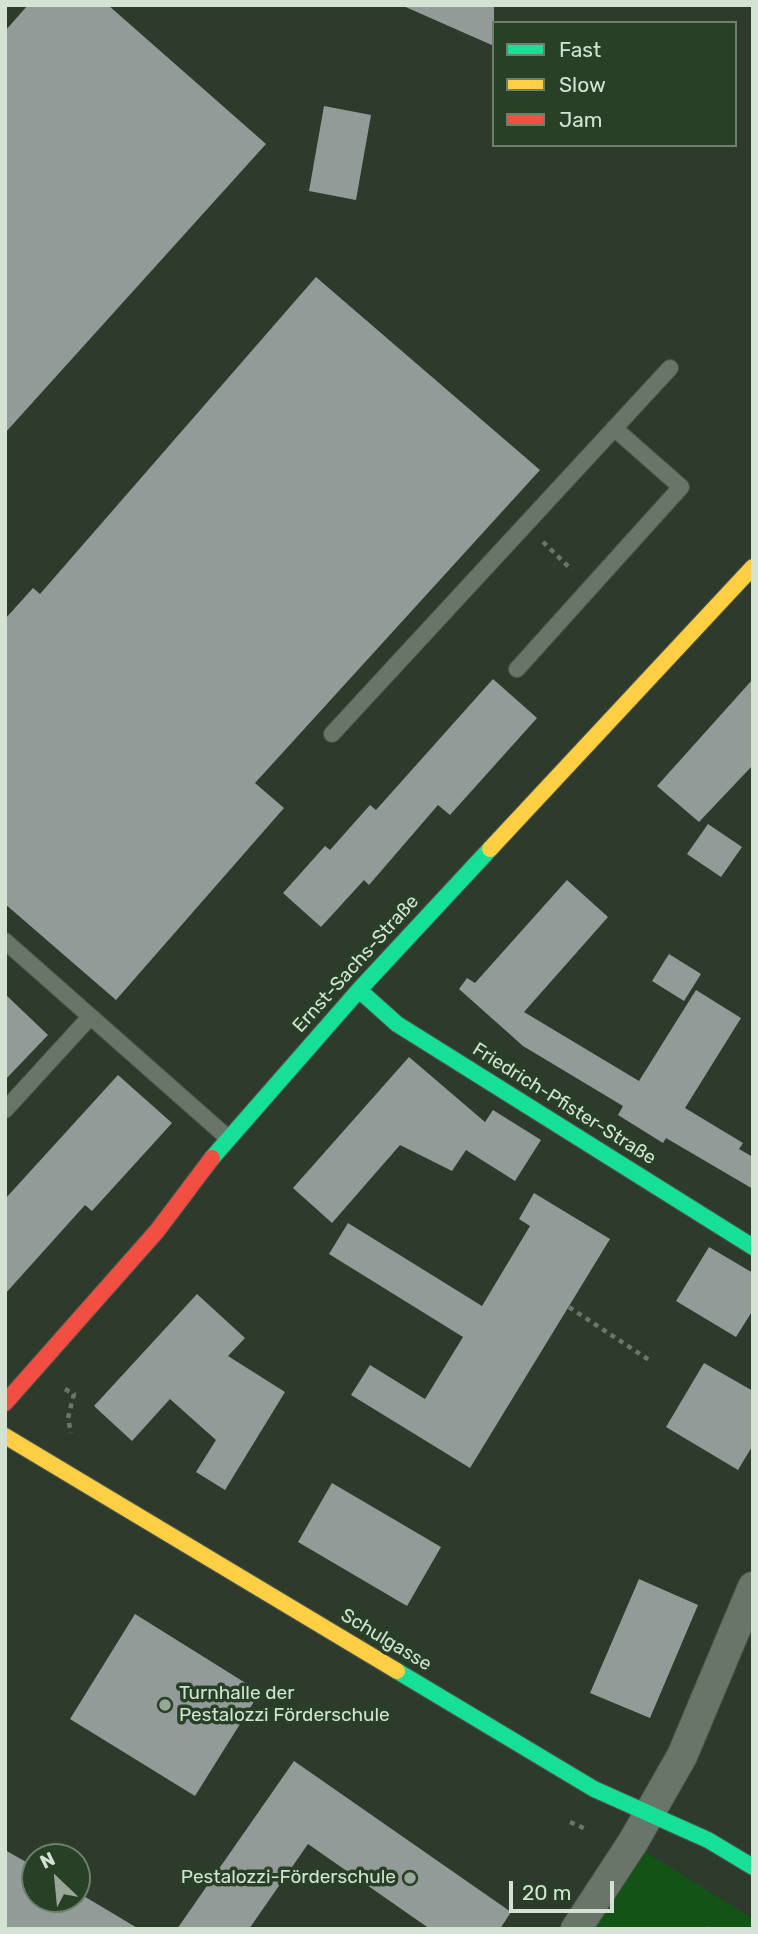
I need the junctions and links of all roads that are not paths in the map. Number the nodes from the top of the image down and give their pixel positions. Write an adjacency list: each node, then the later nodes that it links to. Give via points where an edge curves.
1 (670, 368): 2 (lane)
2 (614, 428): 4 (lane, via 681,487); 5 (lane)
3 (753, 567): 7 (street, Ernst-Sachs-Straße)
4 (517, 669)
5 (332, 734)
6 (5, 941): 8 (lane)
7 (359, 990): 10 (street, Ernst-Sachs-Straße); 11 (street, Friedrich-Pfister-Straße, via 397,1024)
8 (90, 1017): 9 (lane); 10 (lane)
9 (5, 1110)
10 (228, 1138): 12 (street, Ernst-Sachs-Straße, via 157,1231)
11 (753, 1247)
12 (5, 1403)
13 (5, 1436): 15 (street, Schulgasse, via 582,1782)
14 (753, 1587): 15 (street, via 682,1756)
15 (649, 1815): 16 (street, Schulgasse, via 708,1840); 17 (street)
16 (753, 1867)
17 (576, 1929)

